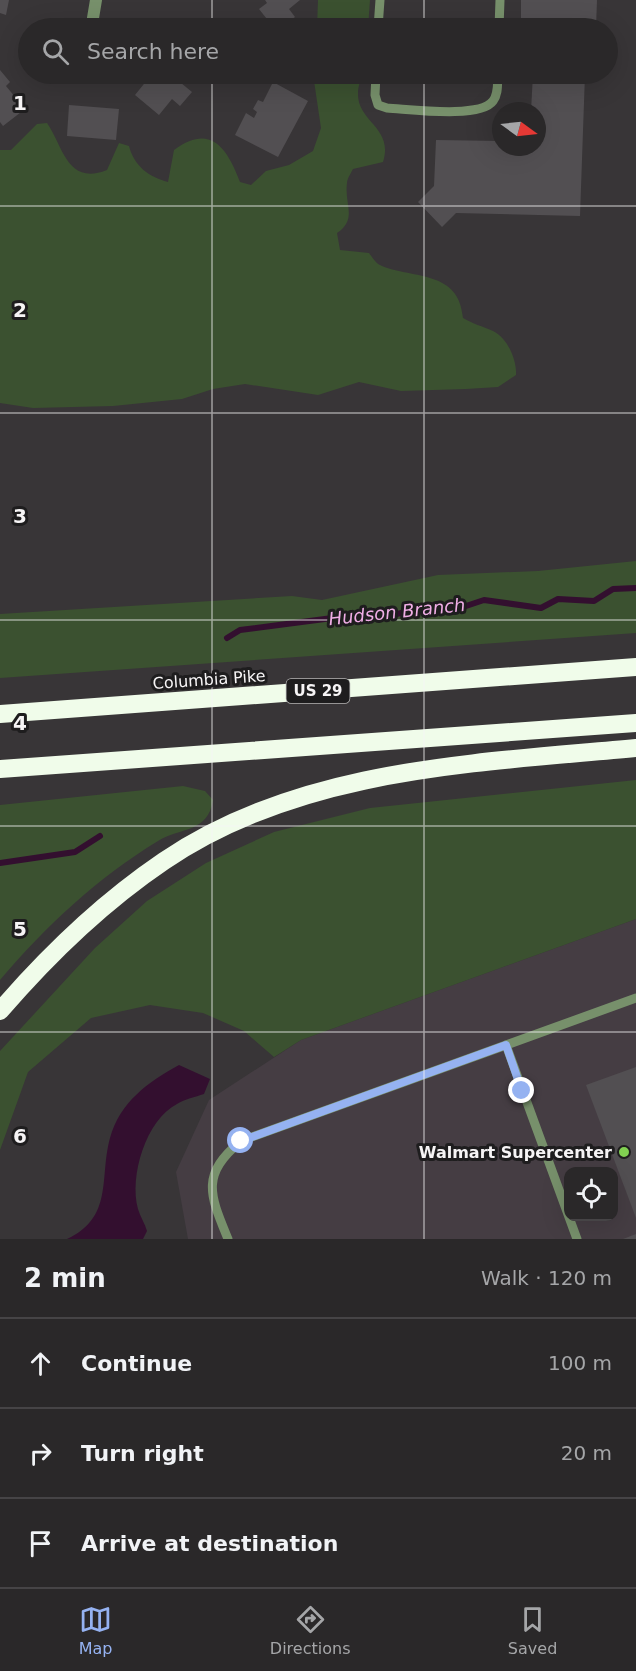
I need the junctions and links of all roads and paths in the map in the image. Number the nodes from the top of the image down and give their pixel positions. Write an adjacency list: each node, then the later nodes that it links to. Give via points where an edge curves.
1 (96, 0): 4 (street)
2 (380, 0): 5 (lane)
3 (500, 0): 6 (lane)
4 (93, 18)
5 (379, 18)
6 (499, 18)
7 (376, 84): 8 (lane, via 378,105 387,108 465,111 492,102)
8 (497, 84)
9 (636, 667): 10 (highway, Columbia Pike / US 29)
10 (0, 714)
11 (636, 723): 13 (highway)
12 (636, 748): 15 (highway, via 418,772 308,795 258,812 165,860 112,898 59,946)
13 (0, 769)
14 (636, 998): 16 (lane)
15 (0, 1011)
16 (506, 1045): 17 (lane, via 241,1141 223,1156 214,1172 216,1209); 18 (lane)
17 (228, 1239)
18 (577, 1239)

